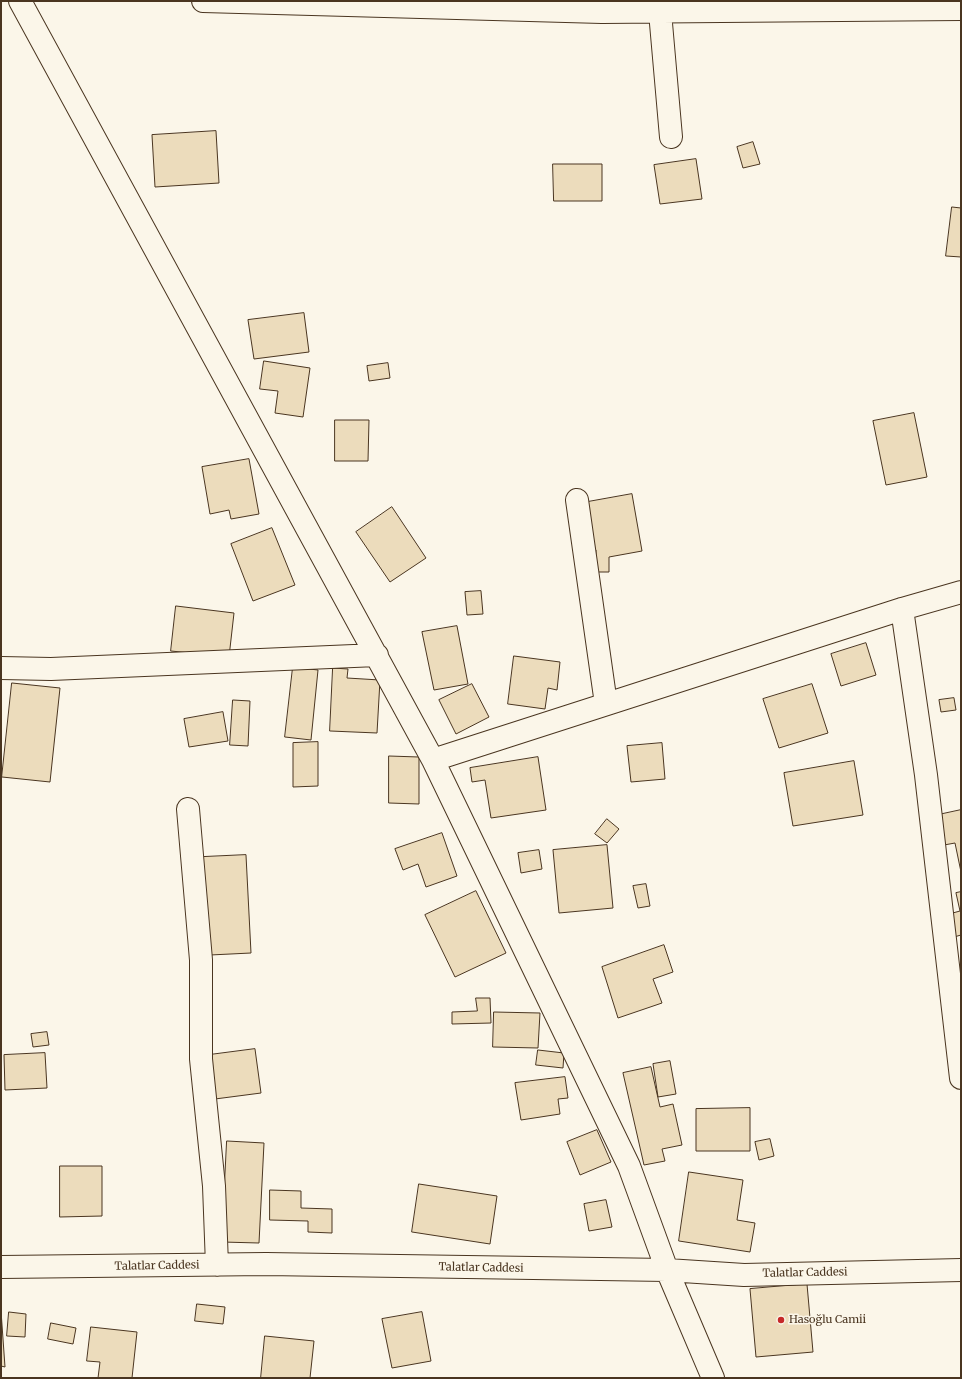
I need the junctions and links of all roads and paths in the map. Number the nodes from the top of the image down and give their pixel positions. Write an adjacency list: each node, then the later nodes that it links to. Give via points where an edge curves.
1 (20, 1): 9 (street)
2 (203, 1): 4 (street)
3 (961, 9): 4 (street)
4 (660, 12): 5 (street)
5 (671, 137)
6 (577, 500): 11 (street)
7 (961, 592): 8 (street)
8 (902, 609): 11 (street); 14 (street, via 926,775)
9 (377, 655): 10 (street, via 51,669); 12 (street)
10 (1, 668)
11 (606, 704): 12 (street)
12 (433, 760): 17 (street, via 629,1166)
13 (188, 810): 15 (street, via 201,960 201,1059 214,1186)
14 (961, 1078)
15 (217, 1265): 16 (street, Talatlar Caddesi); 17 (street, Talatlar Caddesi)
16 (1, 1267)
17 (667, 1270): 18 (street, Talatlar Caddesi, via 744,1275); 19 (street)
18 (961, 1270)
19 (713, 1378)

